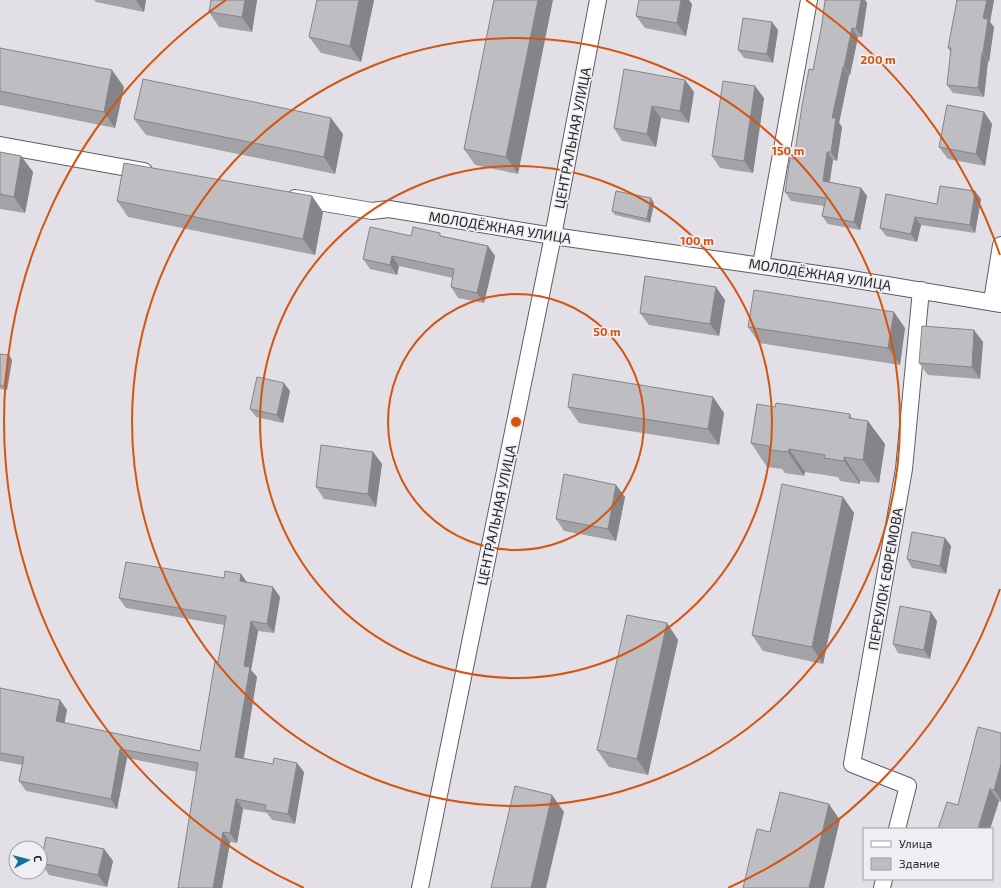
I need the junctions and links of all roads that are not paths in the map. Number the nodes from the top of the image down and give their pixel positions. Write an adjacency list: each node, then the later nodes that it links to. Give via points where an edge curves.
1 (598, 0): 6 (street, ЦЕНТРАЛЬНАЯ УЛИЦА)
2 (809, 0): 8 (street)
3 (0, 145): 4 (street)
4 (155, 173)
5 (279, 195): 6 (street, МОЛОДЁЖНАЯ УЛИЦА, via 372,211 389,209)
6 (554, 236): 8 (street, МОЛОДЁЖНАЯ УЛИЦА); 12 (street, ЦЕНТРАЛЬНАЯ УЛИЦА)
7 (1001, 245): 10 (street)
8 (761, 265): 9 (street, МОЛОДЁЖНАЯ УЛИЦА)
9 (921, 290): 10 (street, МОЛОДЁЖНАЯ УЛИЦА); 11 (street, ПЕРЕУЛОК ЕФРЕМОВА, via 904,469 852,764 908,786)
10 (996, 302)
11 (897, 828)
12 (420, 888)

